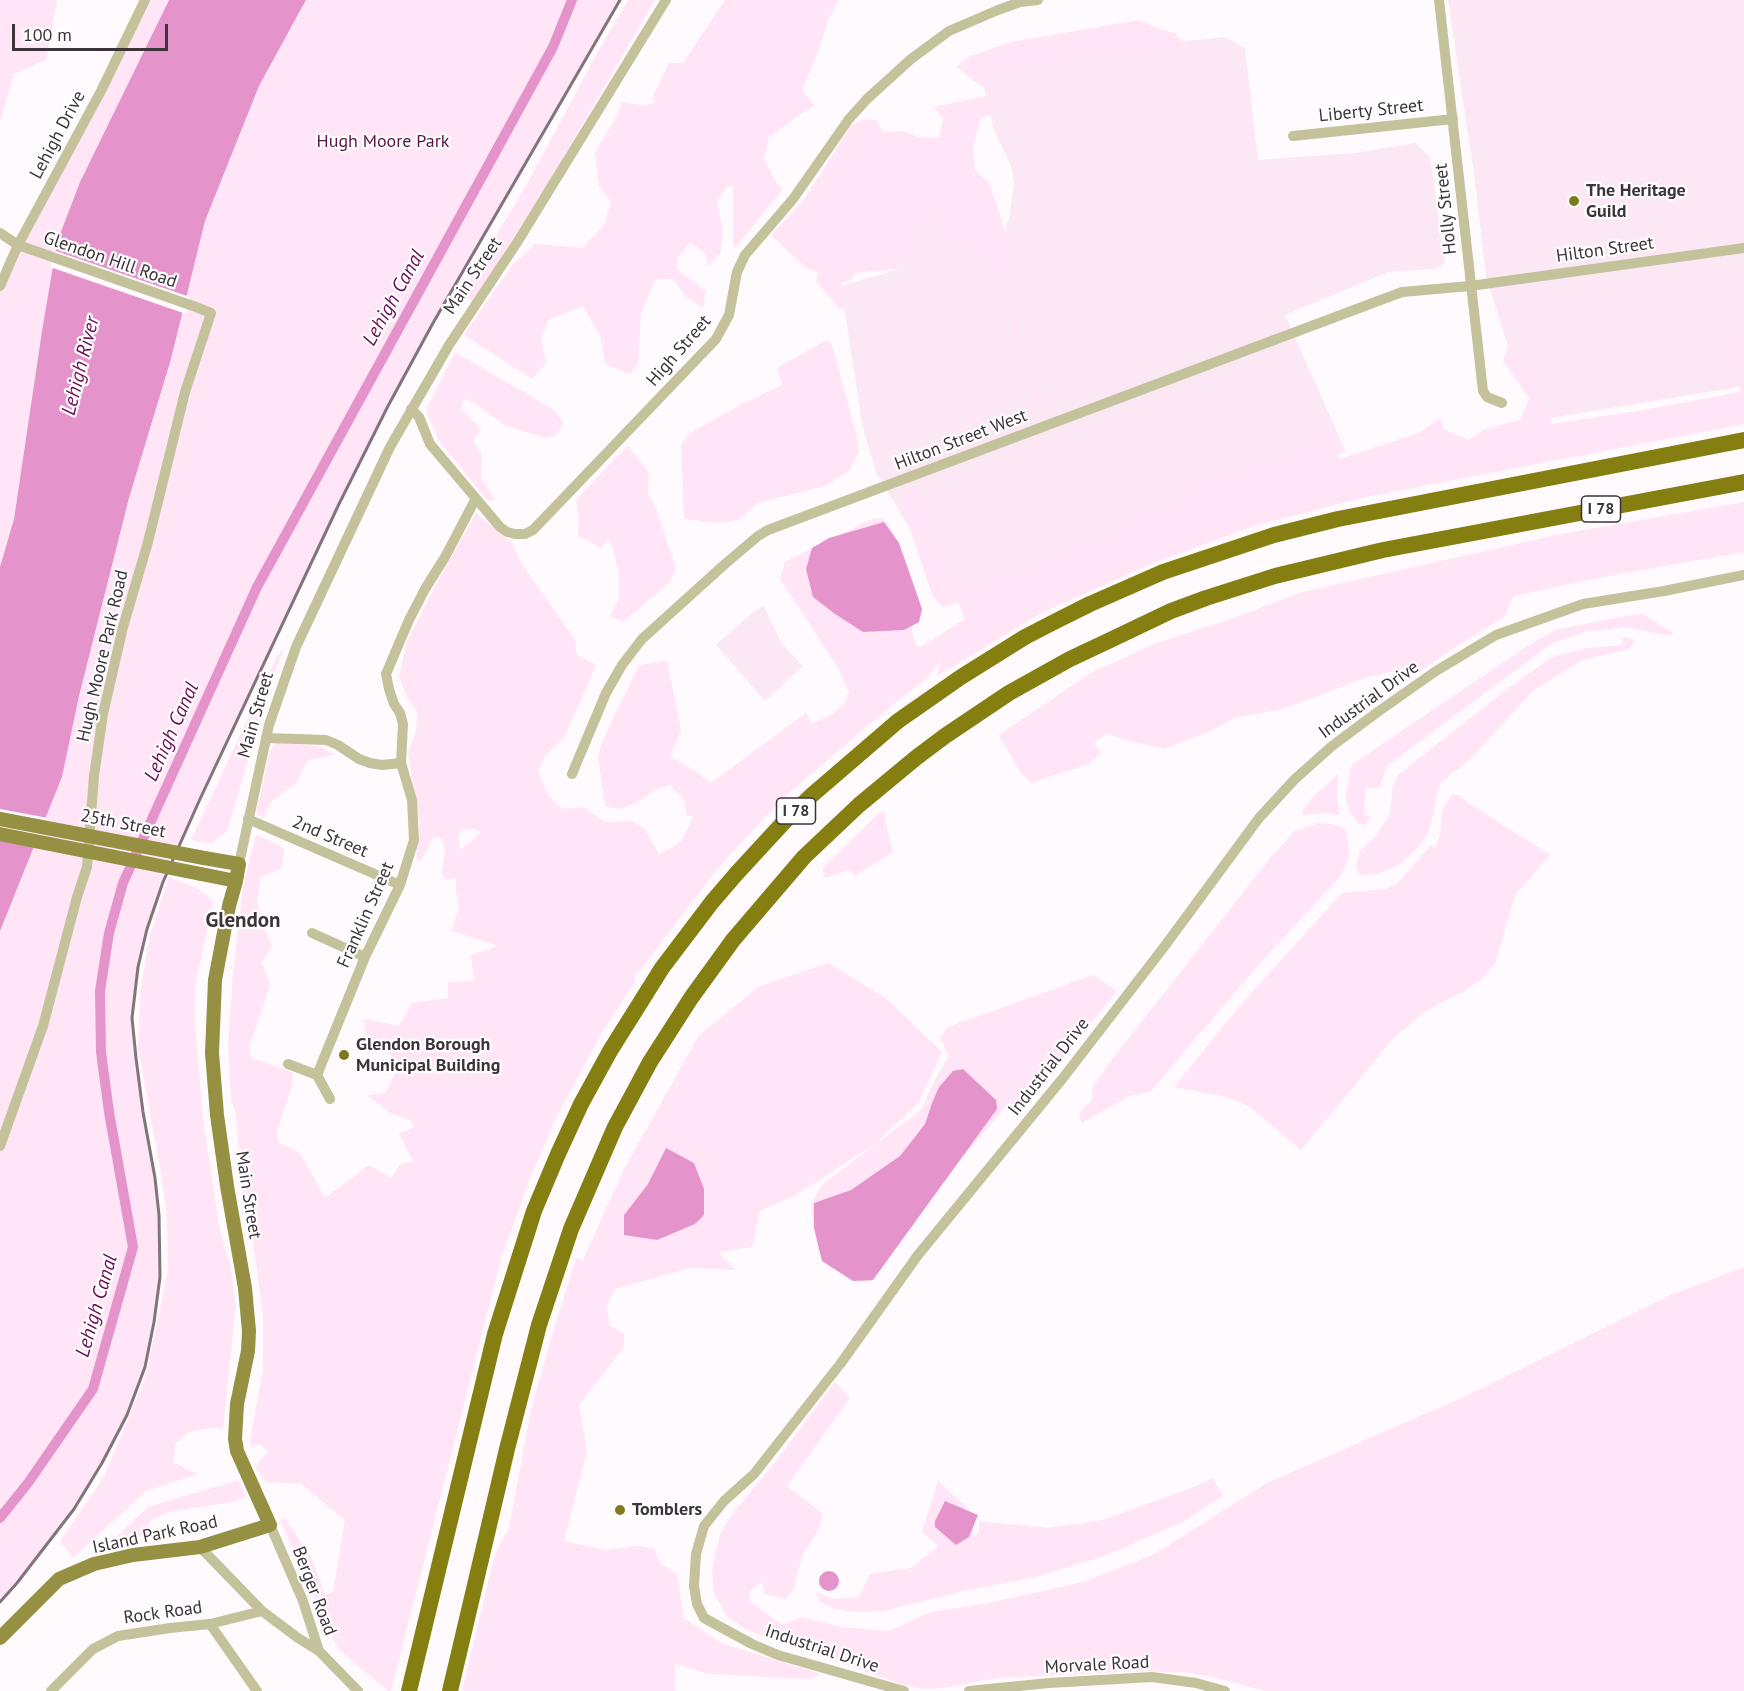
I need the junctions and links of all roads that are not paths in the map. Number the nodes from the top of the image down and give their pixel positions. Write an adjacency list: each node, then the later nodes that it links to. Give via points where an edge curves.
1 (146, 0): 8 (street, Lehigh Drive)
2 (666, 0): 14 (street, Main Street)
3 (1038, 0): 17 (street, High Street, via 998,9 949,31 867,99 793,199 745,255 737,272 729,315 716,339 533,530 525,534 507,532)
4 (1438, 0): 5 (street, Holly Street)
5 (1453, 119): 6 (street, Liberty Street); 11 (street, Holly Street)
6 (1293, 136)
7 (0, 233): 8 (street, Glendon Hill Road)
8 (18, 246): 10 (street, Lehigh Drive); 12 (street, Glendon Hill Road)
9 (1744, 248): 11 (street, Hilton Street)
10 (0, 286)
11 (1470, 286): 13 (street, Holly Street, via 1483,391 1487,398); 21 (street, Hilton Street West, via 1402,292 768,530 642,639 606,693)
12 (211, 314): 33 (street, Hugh Moore Park Road, via 185,392 103,714 87,867 43,1026)
13 (1502, 403)
14 (411, 409): 17 (street, High Street, via 419,417 430,444); 19 (street, Main Street, via 296,646)
15 (1744, 440): 43 (highway, I 78, via 1303,527 1201,558 1126,587 1025,637 928,699 841,769 784,822 712,902 651,985 610,1051 558,1154 506,1297)
16 (1744, 482): 44 (highway, I 78, via 1383,550 1275,576 1172,611 1009,693 926,750 804,857 733,940 650,1062 615,1127 570,1228 539,1325)
17 (475, 500): 20 (street, Franklin Street, via 425,589 386,674 402,724)
18 (1744, 575): 45 (street, Industrial Drive, via 1583,604 1496,635 1379,711 1295,779 1259,818 1063,1078 918,1255 841,1363 754,1474 724,1501 705,1526 696,1554 694,1586 704,1618 777,1655)
19 (266, 738): 20 (street, via 326,740 370,763); 23 (street, Main Street)
20 (400, 763): 27 (street, Franklin Street, via 412,800 414,840)
21 (572, 774)
22 (0, 819): 25 (main road, 25th Street, bridge)
23 (248, 819): 25 (street, Main Street); 27 (street, 2nd Street)
24 (0, 834): 26 (main road, 25th Street, bridge)
25 (239, 864): 26 (main road, Main Street)
26 (236, 881): 34 (main road, Main Street, via 215,980 212,1053 217,1115 249,1331 235,1438)
27 (400, 885): 29 (street, Franklin Street)
28 (312, 933): 29 (street)
29 (365, 957): 31 (street, Franklin Street)
30 (288, 1064): 31 (street)
31 (317, 1075): 32 (street)
32 (330, 1099)
33 (0, 1146)
34 (270, 1525): 35 (main road, Island Park Road); 39 (street, Berger Road, via 303,1601)
35 (200, 1547): 36 (street); 38 (main road, Island Park Road, via 133,1555 94,1564 59,1579)
36 (262, 1611): 37 (street, Rock Road); 39 (street)
37 (210, 1624): 40 (street, Rock Road, via 118,1636 93,1649); 41 (street)
38 (0, 1638)
39 (319, 1651): 42 (street, Berger Road)
40 (51, 1691)
41 (257, 1691)
42 (358, 1691)
43 (409, 1691)
44 (450, 1691)
45 (904, 1691)
46 (969, 1691): 47 (street, Morvale Road, via 1152,1677)
47 (1225, 1691)

